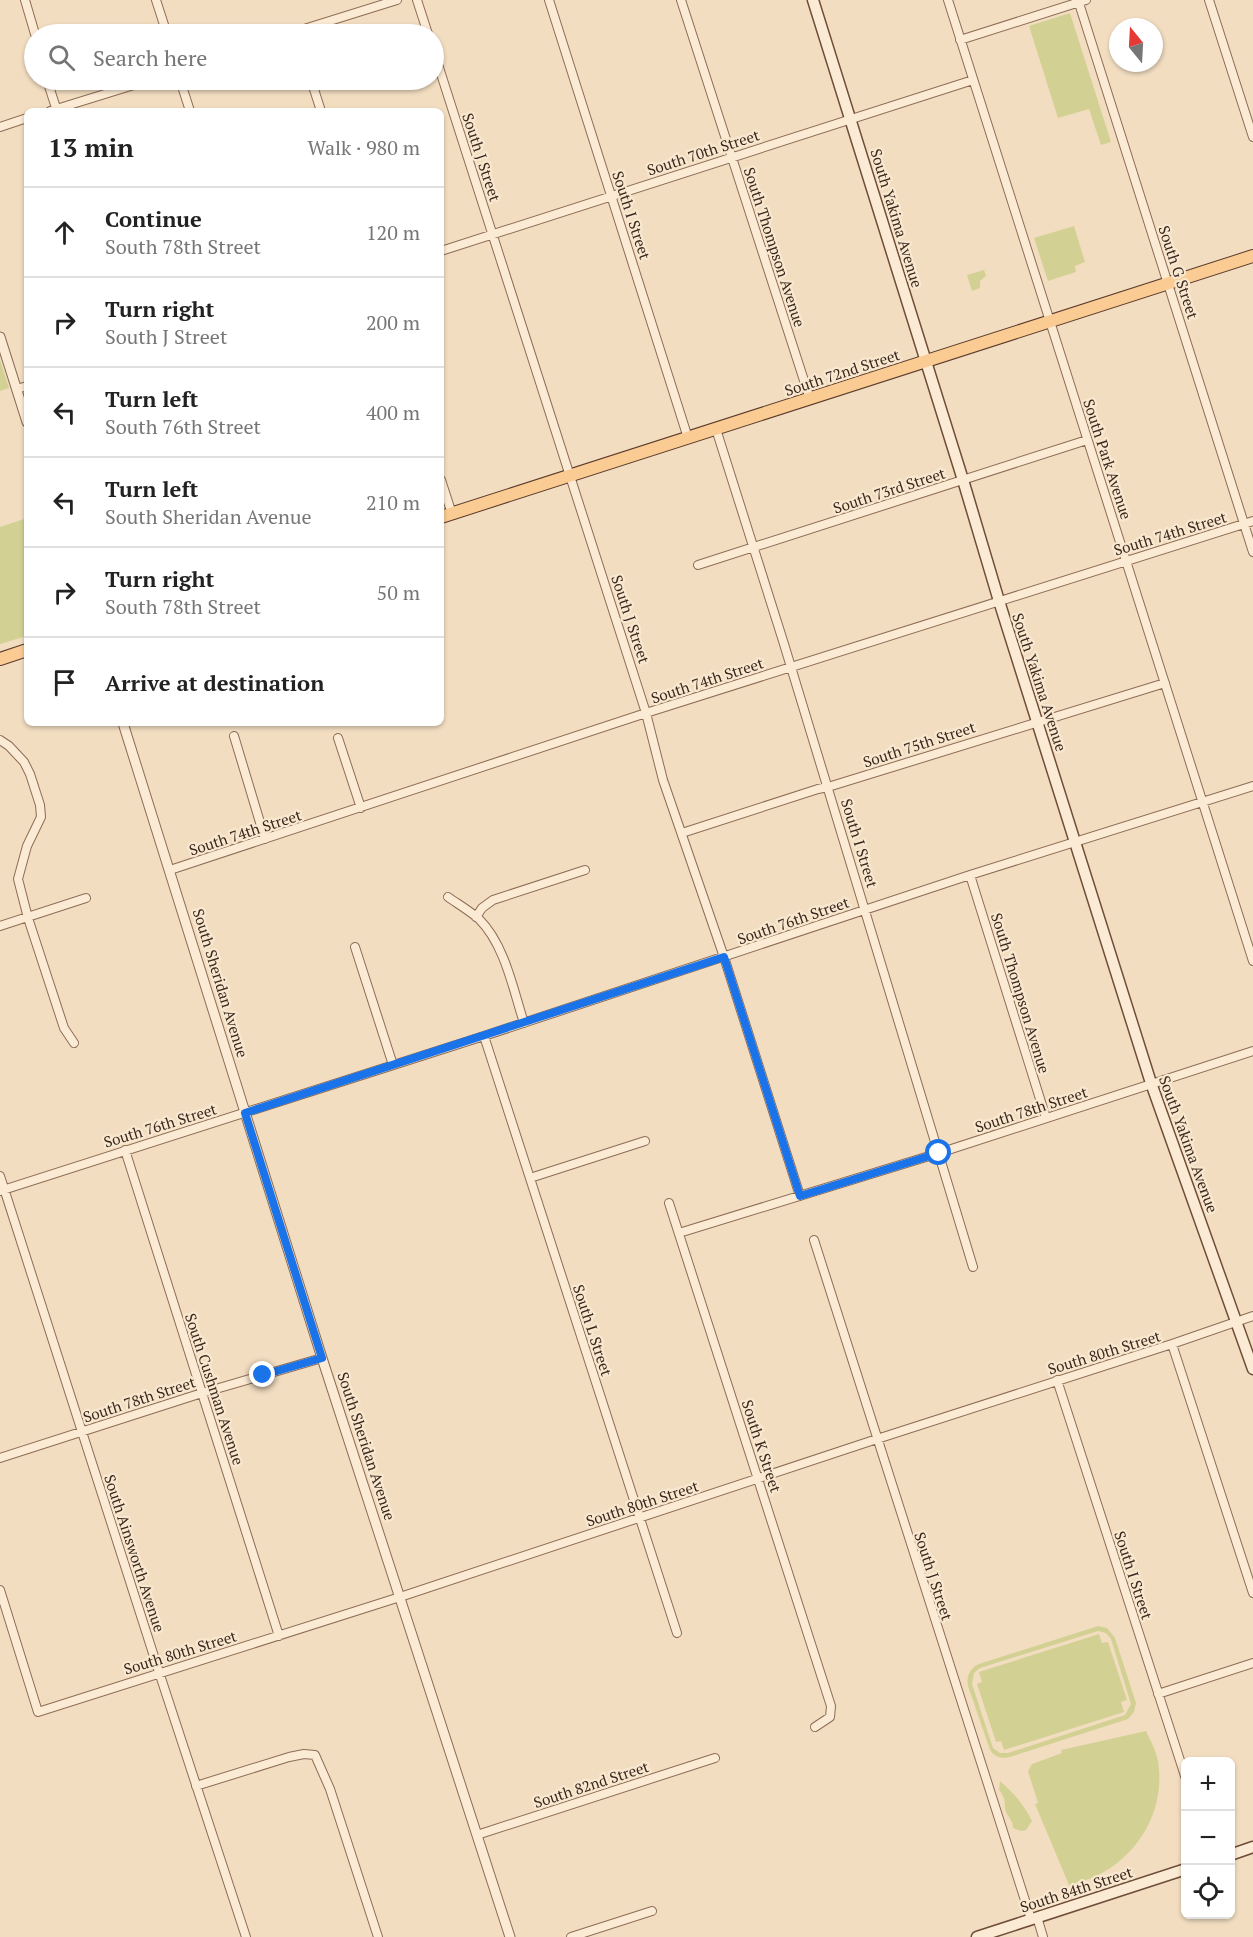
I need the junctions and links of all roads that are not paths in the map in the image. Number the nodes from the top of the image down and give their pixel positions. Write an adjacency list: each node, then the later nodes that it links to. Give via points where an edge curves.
1 (25, 0): 11 (street)
2 (156, 0): 12 (street)
3 (397, 0): 13 (street)
4 (417, 0): 14 (street)
5 (549, 0): 31 (street, South I Street)
6 (681, 0): 30 (street, South Thompson Avenue)
7 (813, 0): 27 (main road, South Yakima Avenue)
8 (948, 0): 15 (street, South Park Avenue)
9 (1209, 0): 29 (street)
10 (1081, 1): 15 (street); 35 (street, South G Street)
11 (32, 24)
12 (164, 24)
13 (324, 24)
14 (425, 24)
15 (960, 40): 16 (street, South Park Avenue)
16 (973, 80): 27 (street, South 70th Street); 36 (street, South Park Avenue)
17 (444, 83): 32 (street, South J Street)
18 (50, 90): 22 (street)
19 (118, 90): 23 (street)
20 (183, 90): 24 (street)
21 (314, 90): 25 (street)
22 (54, 108)
23 (61, 108)
24 (189, 108)
25 (320, 108)
26 (24, 119): 28 (street)
27 (850, 119): 30 (street, South 70th Street); 38 (main road, South Yakima Avenue)
28 (0, 127)
29 (1253, 137)
30 (731, 158): 31 (street, South 70th Street); 41 (street, South Thompson Avenue)
31 (612, 196): 32 (street, South 70th Street); 44 (street, South I Street)
32 (493, 234): 33 (street, South 70th Street); 46 (street, South J Street)
33 (444, 250)
34 (1253, 256): 35 (main road, South 72nd Street)
35 (1168, 283): 36 (main road, South 72nd Street); 50 (street, South G Street)
36 (1050, 321): 38 (main road, South 72nd Street); 45 (street, South Park Avenue)
37 (0, 337): 40 (street)
38 (926, 361): 41 (main road, South 72nd Street); 47 (main road, South Yakima Avenue)
39 (24, 387): 40 (street)
40 (16, 389): 42 (street)
41 (810, 399): 43 (main road, South 72nd Street)
42 (24, 413)
43 (716, 429): 44 (main road, South 72nd Street); 51 (street, South I Street)
44 (688, 438): 46 (main road, South 72nd Street)
45 (1087, 440): 47 (street, South 73rd Street); 53 (street, South Park Avenue)
46 (571, 475): 48 (main road, South 72nd Street); 60 (street, South J Street)
47 (963, 480): 51 (street, South 73rd Street); 55 (main road, South Yakima Avenue)
48 (446, 515)
49 (1253, 521): 50 (street, South 74th Street)
50 (1244, 524): 52 (street, South G Street); 53 (street, South 74th Street)
51 (753, 548): 54 (street, South 73rd Street); 58 (street, South I Street)
52 (1253, 552)
53 (1126, 561): 55 (street, South 74th Street); 59 (street, South Park Avenue)
54 (698, 565)
55 (999, 601): 58 (street, South 74th Street); 61 (main road, South Yakima Avenue)
56 (24, 651): 57 (main road)
57 (0, 659)
58 (791, 667): 60 (street, South 74th Street); 67 (street, South I Street)
59 (1165, 682): 61 (street, South 75th Street); 68 (street, South Park Avenue)
60 (646, 713): 69 (street, South 74th Street); 70 (street, South J Street)
61 (1037, 721): 67 (street, South 75th Street); 72 (main road, South Yakima Avenue)
62 (124, 726): 73 (street, South Sheridan Avenue)
63 (234, 736): 71 (street)
64 (338, 738): 69 (street)
65 (0, 740): 80 (street, via 24,762 40,805 39,824 27,846 18,879)
66 (1253, 786): 68 (street, South 76th Street)
67 (828, 787): 70 (street, South 75th Street); 78 (street, South I Street)
68 (1202, 802): 72 (street, South 76th Street); 84 (street, South Park Avenue)
69 (361, 808): 71 (street, South 74th Street)
70 (682, 833): 83 (street, South J Street)
71 (265, 839): 73 (street, South 74th Street)
72 (1075, 843): 75 (street, South 76th Street); 90 (main road, South Yakima Avenue)
73 (170, 870): 91 (street, South Sheridan Avenue)
74 (585, 870): 79 (street, via 493,900)
75 (970, 876): 78 (street, South 76th Street); 92 (street, South Thompson Avenue)
76 (448, 897): 79 (street)
77 (86, 898): 80 (street)
78 (866, 910): 83 (street, South 76th Street); 95 (street, South I Street)
79 (476, 917): 85 (street, via 497,946)
80 (28, 918): 81 (street); 87 (street, via 64,1028)
81 (0, 926)
82 (355, 947): 89 (street)
83 (724, 957): 85 (street, South 76th Street); 99 (street, South J Street)
84 (1253, 962)
85 (524, 1023): 86 (street, South 76th Street)
86 (484, 1036): 89 (street, South 76th Street); 97 (street, South L Street)
87 (74, 1043)
88 (1253, 1051): 90 (street, South 78th Street)
89 (393, 1065): 91 (street, South 76th Street)
90 (1151, 1083): 92 (street, South 78th Street); 105 (main road, South Yakima Avenue)
91 (245, 1113): 94 (street, South 76th Street); 107 (street, South Sheridan Avenue)
92 (1046, 1118): 95 (street, South 78th Street)
93 (645, 1141): 97 (street)
94 (125, 1150): 98 (street, South 76th Street); 110 (street, South Cushman Avenue)
95 (939, 1153): 99 (street, South 78th Street); 103 (street, South I Street)
96 (0, 1176): 98 (street, South Ainsworth Avenue)
97 (530, 1178): 115 (street, South L Street)
98 (2, 1190): 111 (street, South Ainsworth Avenue)
99 (800, 1196): 101 (street, South 78th Street)
100 (669, 1203): 101 (street, South K Street)
101 (679, 1233): 114 (street, South K Street)
102 (814, 1240): 112 (street, South J Street)
103 (973, 1267)
104 (1253, 1317): 105 (street, South 80th Street)
105 (1237, 1322): 106 (street, South 80th Street); 108 (main road, South Yakima Avenue)
106 (1172, 1344): 109 (street, South 80th Street); 117 (street)
107 (322, 1358): 110 (street, South 78th Street); 118 (street, South Sheridan Avenue)
108 (1253, 1369)
109 (1057, 1380): 112 (street, South 80th Street); 123 (street, South I Street)
110 (202, 1393): 111 (street, South 78th Street); 120 (street, South Cushman Avenue)
111 (83, 1431): 113 (street, South 78th Street); 122 (street, South Ainsworth Avenue)
112 (877, 1439): 114 (street, South 80th Street); 133 (street, South J Street)
113 (0, 1458)
114 (758, 1479): 115 (street, South 80th Street); 124 (street, South K Street, via 828,1697 831,1715)
115 (640, 1518): 118 (street, South 80th Street); 119 (street, South L Street)
116 (0, 1590): 122 (street, South 80th Street, via 38,1712)
117 (1253, 1593)
118 (400, 1597): 120 (street, South 80th Street); 128 (street, South Sheridan Avenue)
119 (677, 1633)
120 (279, 1636): 122 (street, South 80th Street)
121 (1253, 1663): 123 (street)
122 (159, 1672): 127 (street, South Ainsworth Avenue)
123 (1158, 1694): 126 (street, South I Street)
124 (815, 1727)
125 (714, 1758): 128 (street, South 82nd Street)
126 (1181, 1766)
127 (196, 1786): 134 (street, South Ainsworth Avenue); 135 (street, via 289,1757 315,1755 330,1789)
128 (477, 1835): 136 (street, South Sheridan Avenue)
129 (1253, 1847): 130 (main road)
130 (1235, 1853)
131 (1181, 1870): 133 (main road, South 84th Street)
132 (652, 1911): 137 (street)
133 (1034, 1918): 138 (main road, South 84th Street); 139 (street, South J Street)
134 (246, 1937)
135 (378, 1937)
136 (510, 1937)
137 (571, 1937)
138 (977, 1937)
139 (1043, 1937)

